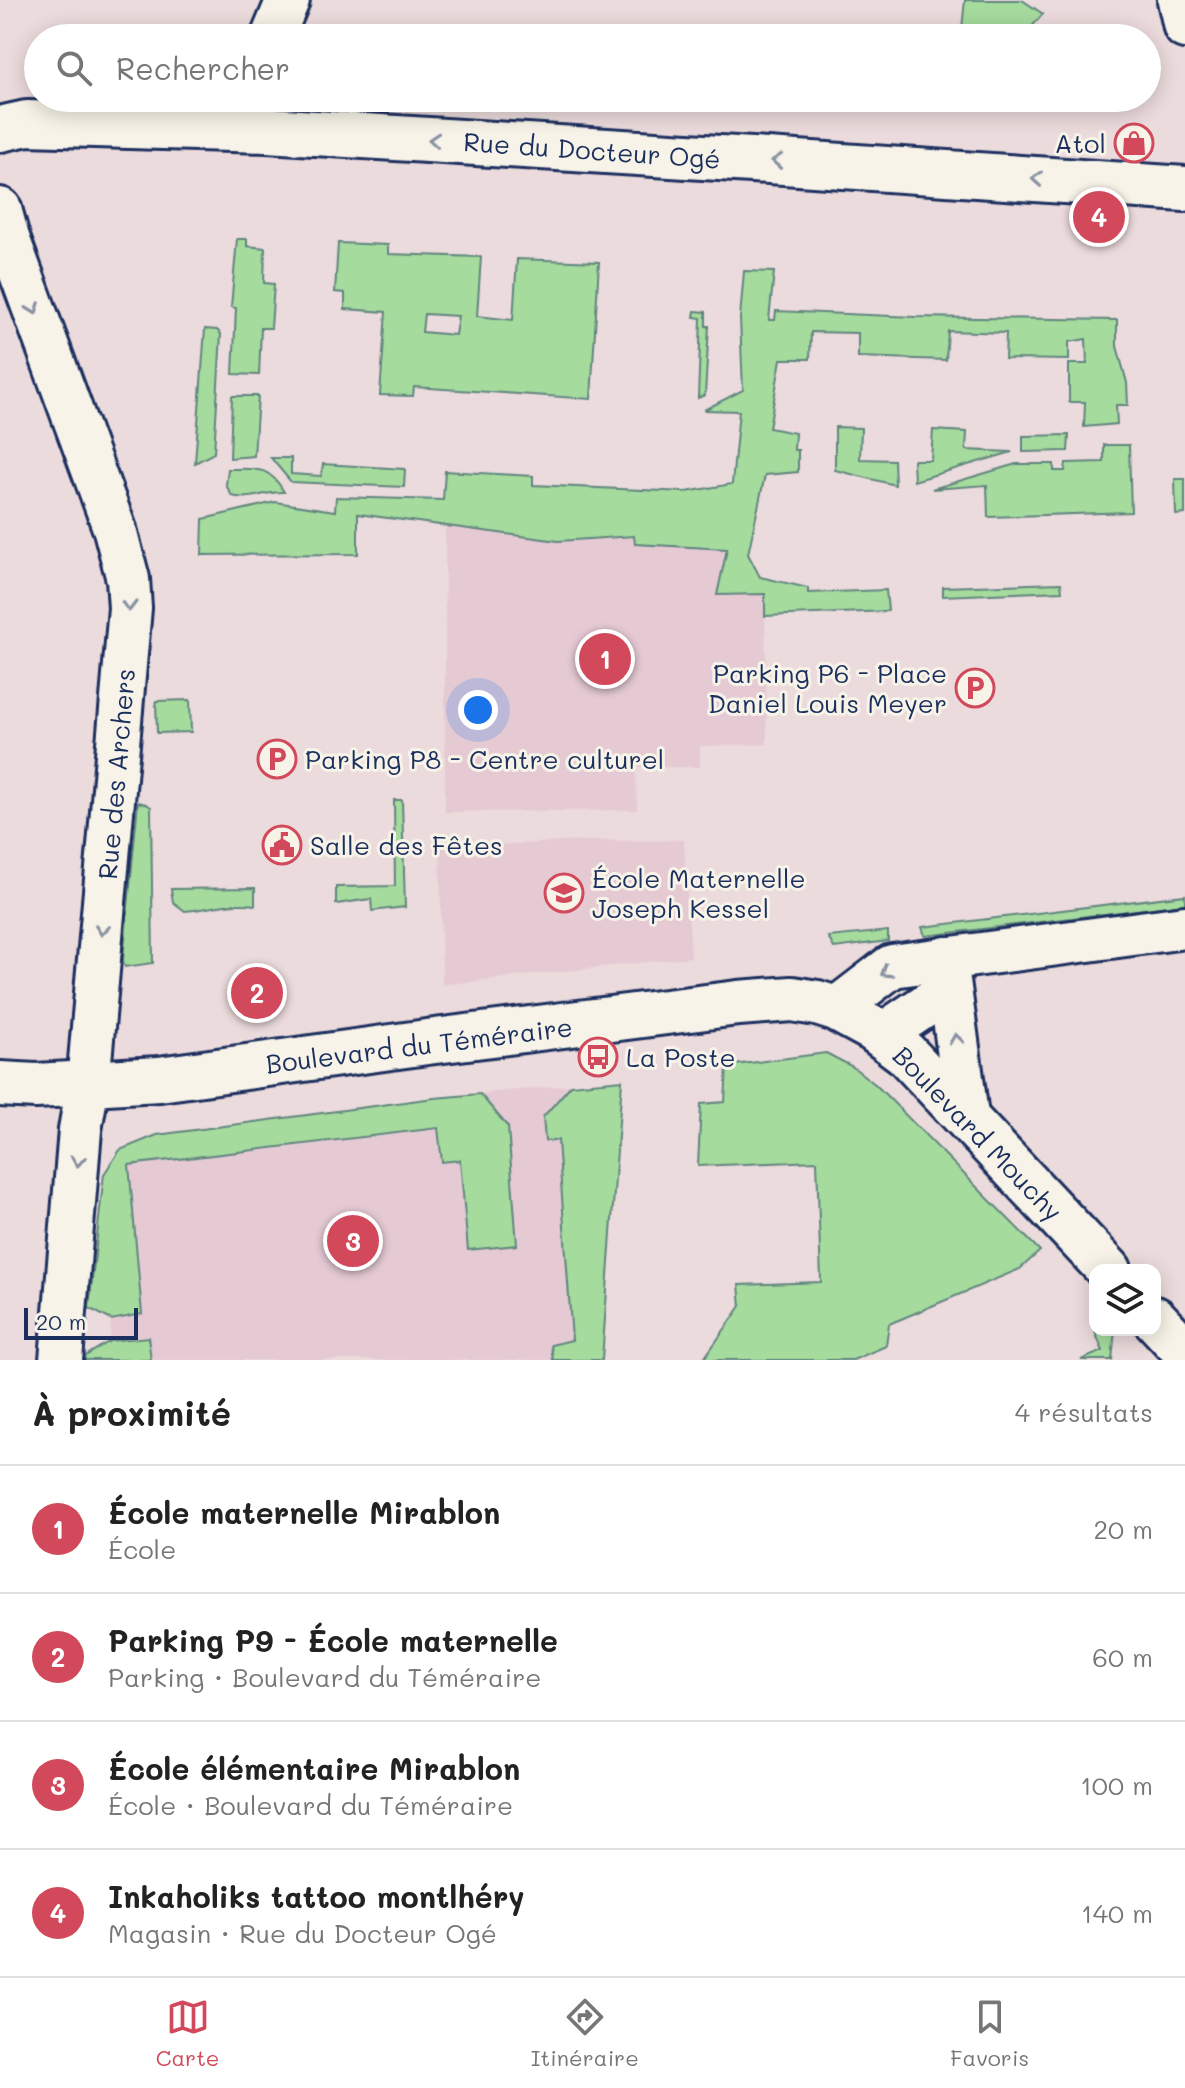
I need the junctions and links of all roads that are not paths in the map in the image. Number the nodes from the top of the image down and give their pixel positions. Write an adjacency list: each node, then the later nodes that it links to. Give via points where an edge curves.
1 (288, 0): 3 (street)
2 (1179, 0): 4 (street)
3 (278, 24)
4 (1185, 27)
5 (250, 114): 6 (main road, Rue du Docteur Ogé, via 27,123); 7 (main road, Rue du Docteur Ogé, one-way to 5, via 752,160)
6 (0, 129)
7 (1185, 189)
8 (0, 209): 14 (street, Rue des Archers, one-way to 14, via 128,579 130,608)
9 (1185, 927): 10 (street)
10 (948, 973): 11 (street, one-way to 11, via 892,966); 12 (street); 15 (street, one-way to 10)
11 (836, 1009): 12 (main road, Boulevard Mouchy); 14 (main road, Boulevard du Téméraire, via 792,999 738,1003)
12 (882, 1035): 15 (main road, Boulevard Mouchy)
13 (0, 1084): 14 (main road, Boulevard du Téméraire)
14 (88, 1084): 19 (street, Rue des Archers, one-way to 19)
15 (967, 1116): 16 (main road, Boulevard Mouchy)
16 (1103, 1264)
17 (1161, 1325): 18 (main road)
18 (1185, 1351)
19 (61, 1360)

